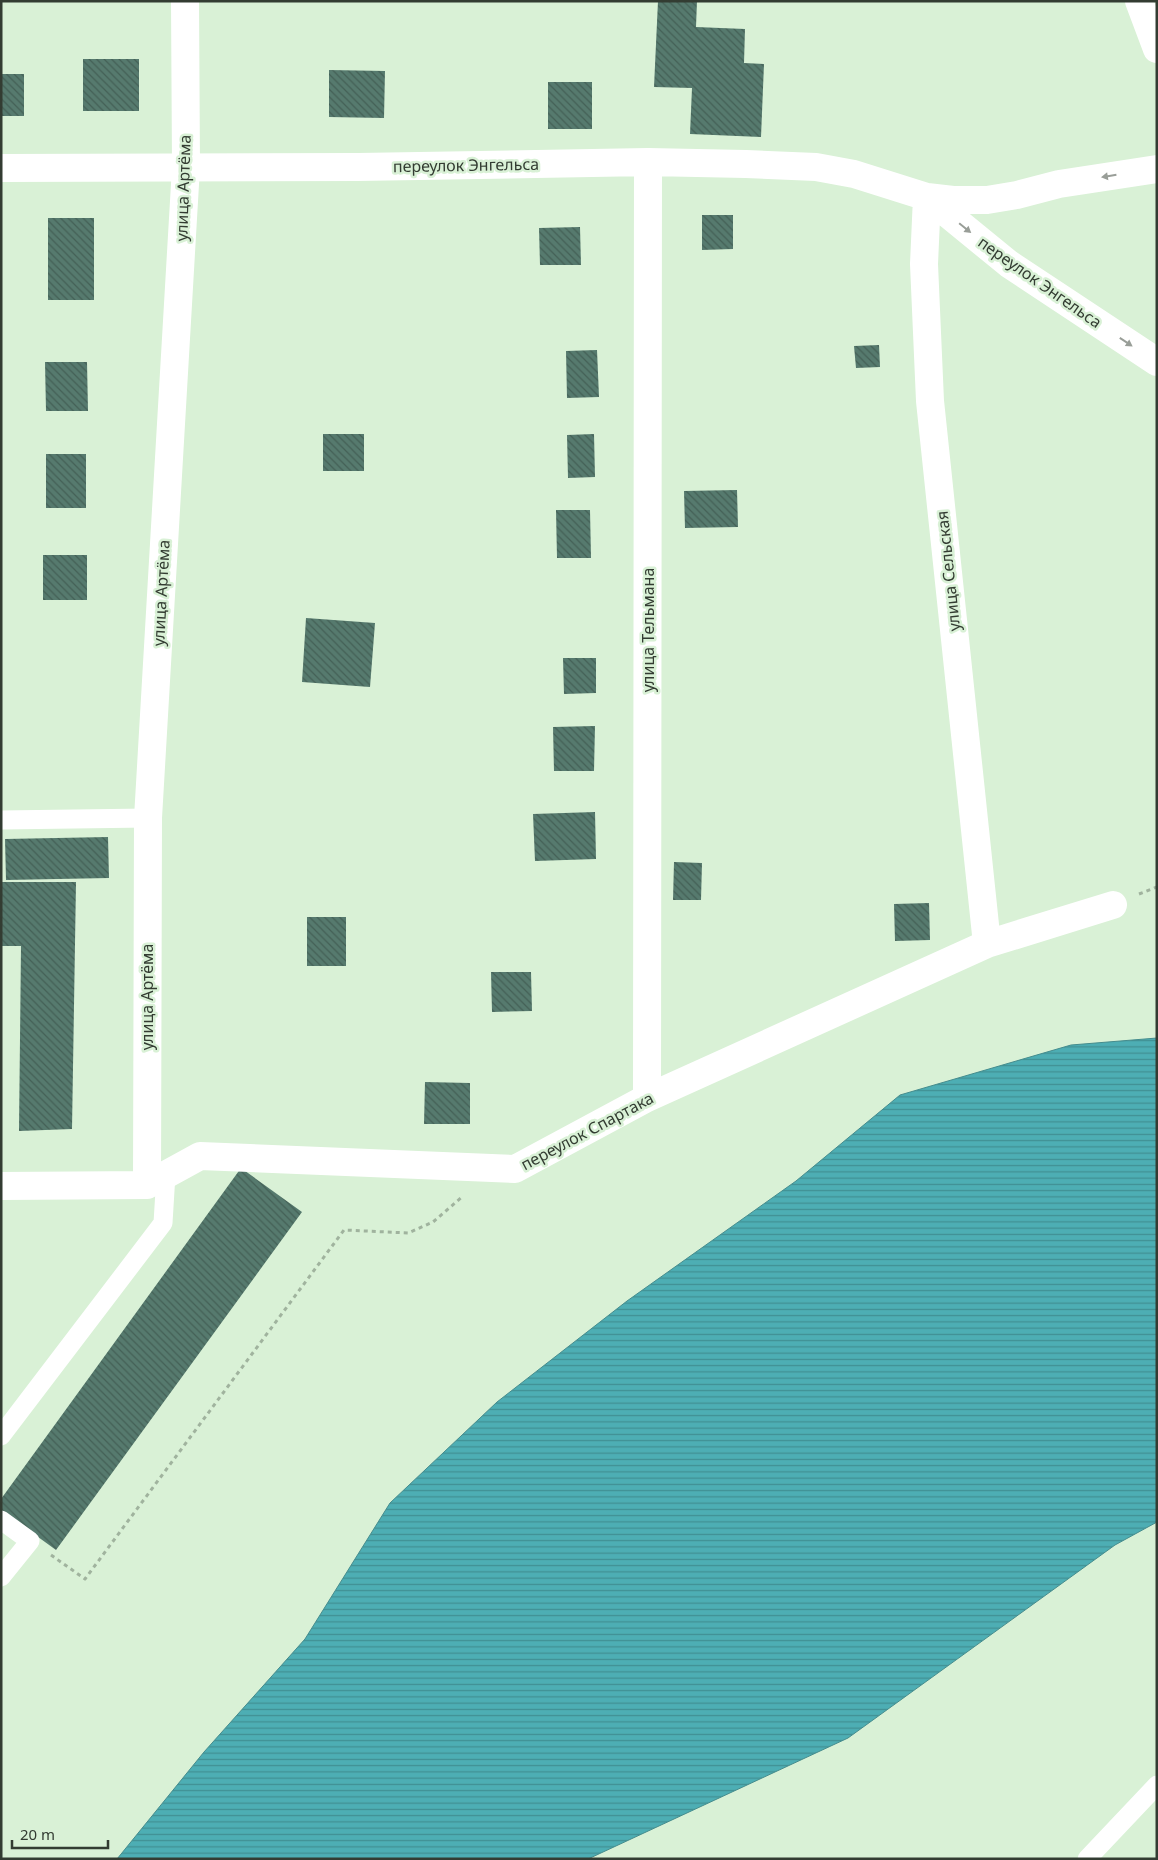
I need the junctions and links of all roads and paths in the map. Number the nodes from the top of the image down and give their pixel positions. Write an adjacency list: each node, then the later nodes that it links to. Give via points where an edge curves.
1 (185, 1): 6 (street, улица Артёма)
2 (1139, 1): 3 (street)
3 (1157, 49)
4 (648, 162): 6 (street, переулок Энгельса); 8 (street, переулок Энгельса, via 816,168 854,174); 14 (street, улица Тельмана)
5 (1, 168): 6 (street, переулок Энгельса)
6 (186, 168): 10 (street, улица Артёма)
7 (1157, 169): 8 (street, переулок Энгельса, one-way to 8, via 1059,184 987,200)
8 (927, 197): 9 (street, переулок Энгельса, one-way to 9, via 1009,264); 13 (street, улица Сельская, via 924,264 930,401)
9 (1157, 362)
10 (148, 818): 11 (lane); 16 (street, улица Артёма)
11 (1, 820)
12 (1113, 905): 13 (street, переулок Спартака)
13 (988, 944): 14 (street, переулок Спартака)
14 (647, 1098): 15 (street, переулок Спартака, via 515,1169)
15 (493, 1168): 16 (street, переулок Спартака, via 200,1156); 20 (path, via 433,1222 408,1233 344,1230 85,1579)
16 (156, 1180): 17 (street, переулок Спартака); 18 (lane, via 163,1223)
17 (1, 1186)
18 (1, 1436)
19 (1, 1520): 20 (lane)
20 (30, 1540): 21 (lane)
21 (1, 1577)
22 (1157, 1785): 23 (lane)
23 (1087, 1859)

